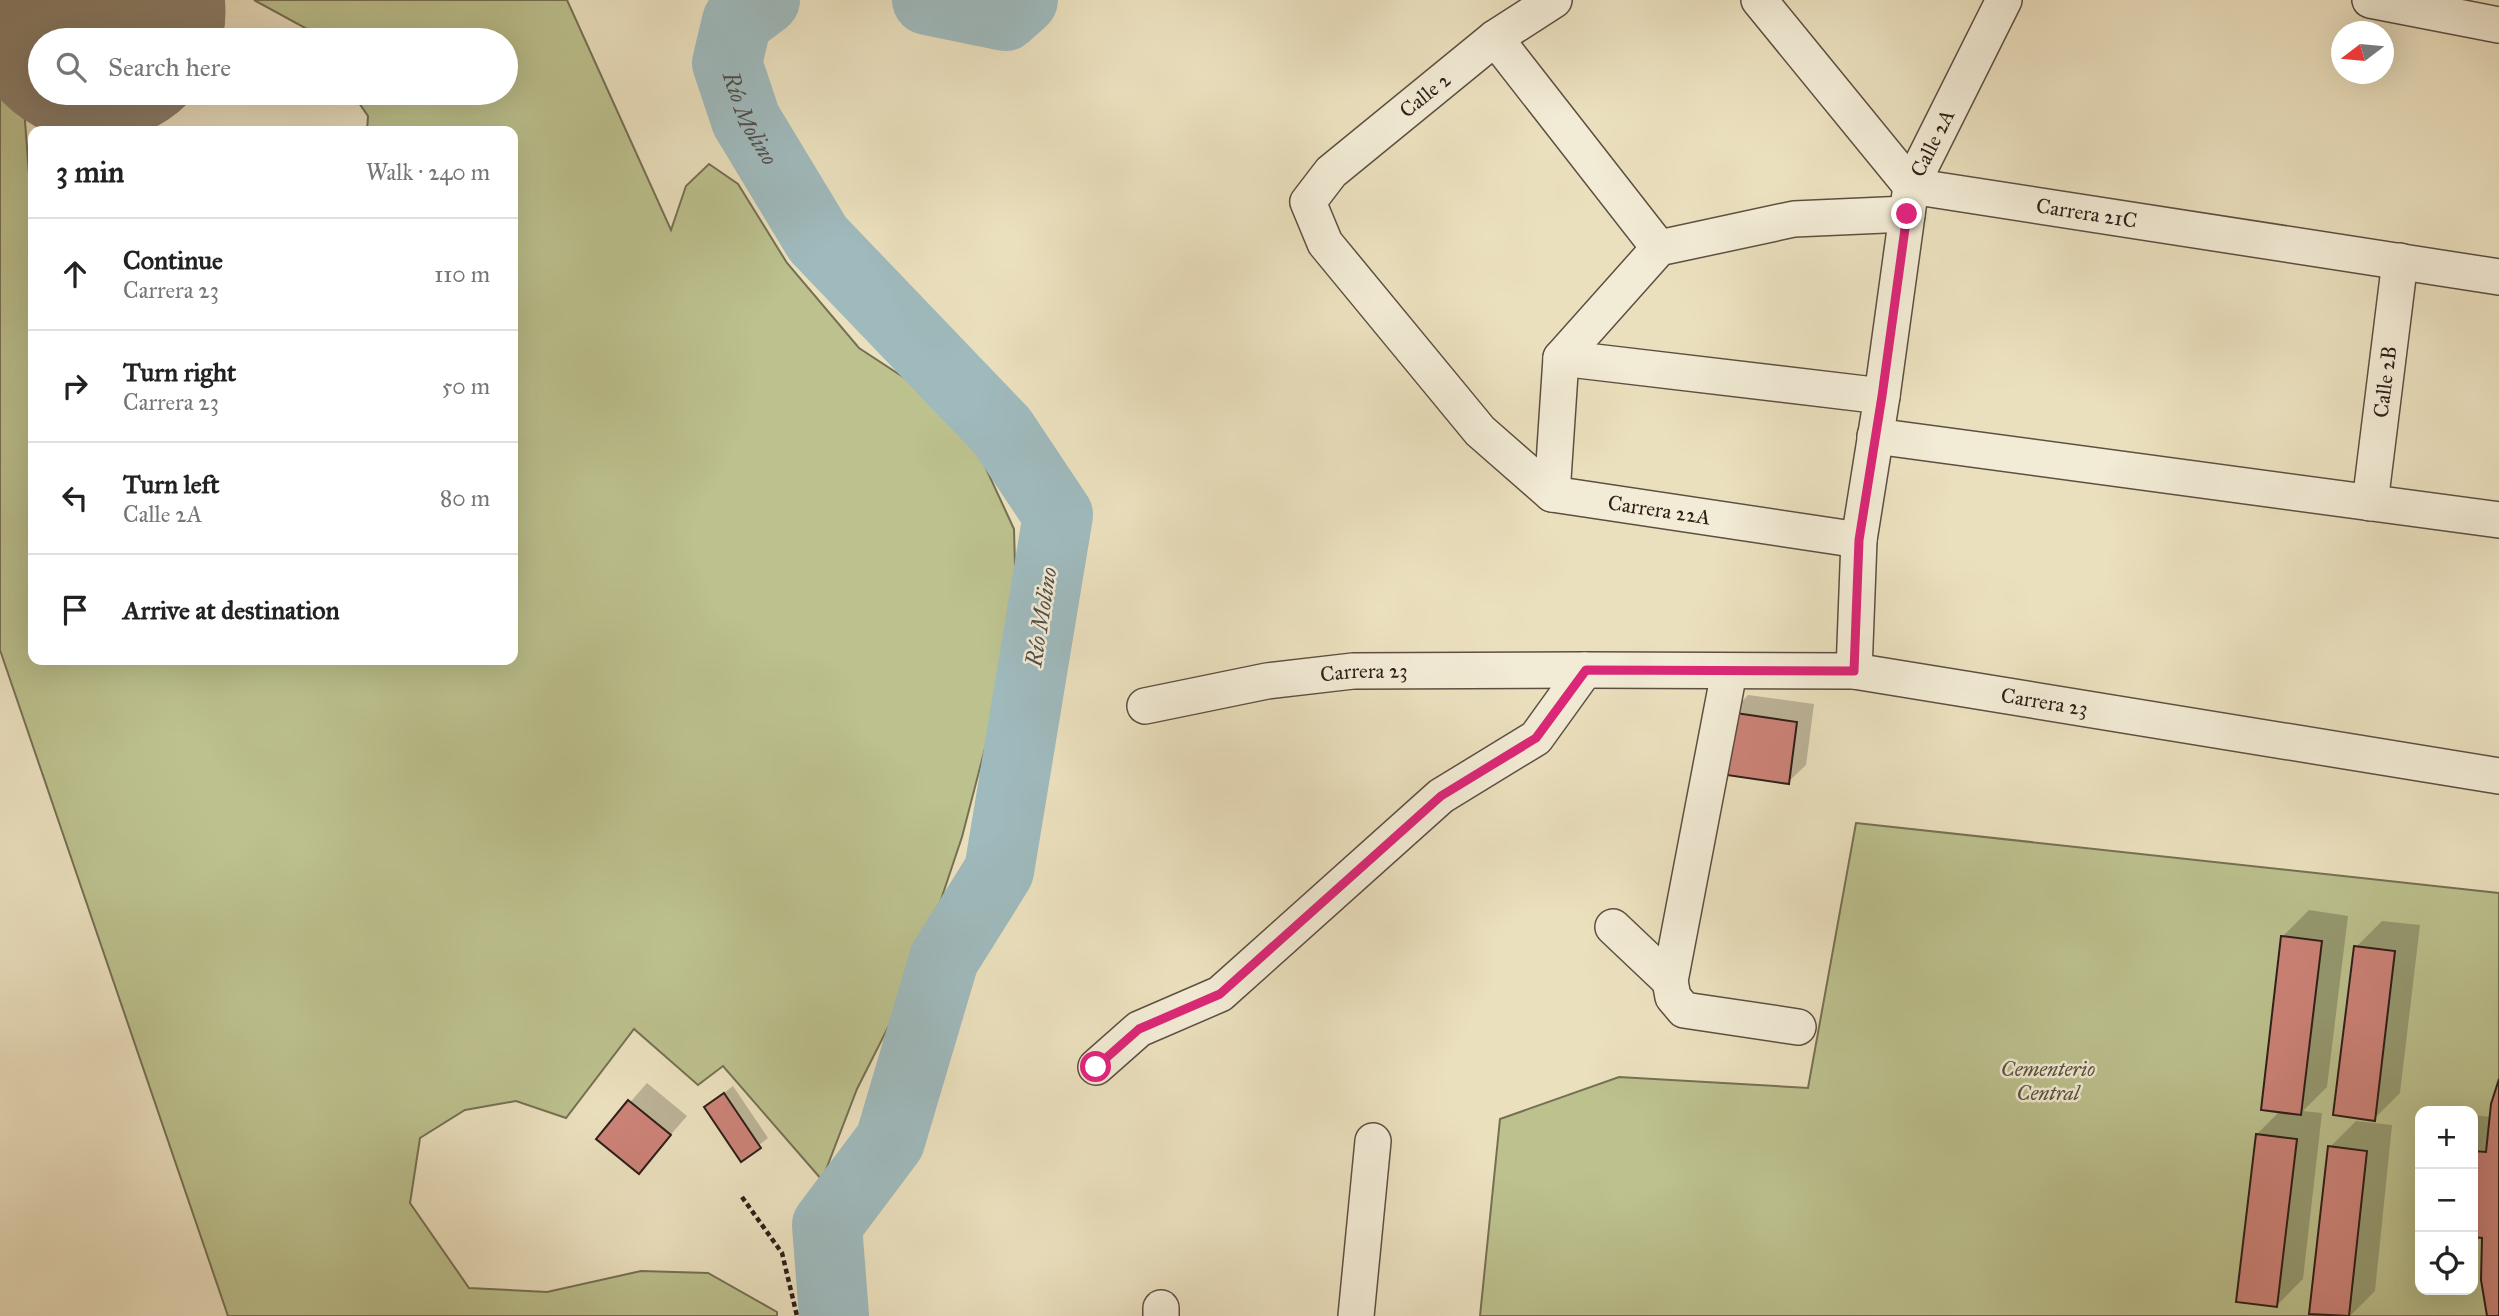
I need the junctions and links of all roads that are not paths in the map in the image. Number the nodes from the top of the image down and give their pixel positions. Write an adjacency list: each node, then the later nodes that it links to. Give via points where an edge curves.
1 (1554, 0): 6 (street, Calle 2)
2 (1759, 0): 7 (street)
3 (2004, 0): 7 (street, Calle 2A)
4 (2370, 0): 5 (street)
5 (2499, 25)
6 (1495, 38): 8 (street); 14 (street, Calle 2, via 1331,172 1308,202 1325,243 1480,431)
7 (1909, 200): 8 (street, Carrera 21C); 9 (street, Carrera 21C); 12 (street, Calle 2A)
8 (1659, 248): 11 (street)
9 (2400, 261): 10 (street, Carrera 21C); 15 (street, Calle 2B)
10 (2499, 276)
11 (1561, 358): 12 (street); 14 (street)
12 (1882, 396): 13 (street, Calle 2A)
13 (1875, 436): 15 (street); 17 (street, Calle 2A)
14 (1552, 494): 17 (street, Carrera 22A)
15 (2370, 503): 16 (street)
16 (2499, 520)
17 (1859, 540): 19 (street, Calle 2A)
18 (1586, 670): 20 (street, Carrera 23); 21 (street, Carrera 23, via 1353,671 1267,681); 26 (street, via 1536,738 1441,796 1220,994 1139,1029)
19 (1854, 671): 20 (street, Carrera 23); 22 (street, Carrera 23)
20 (1729, 672): 24 (street)
21 (1145, 706)
22 (2499, 776)
23 (1613, 927): 24 (street)
24 (1670, 981): 25 (street, via 1673,997 1684,1010)
25 (1798, 1027)
26 (1096, 1067)
27 (1373, 1141): 28 (street)
28 (1356, 1316)

